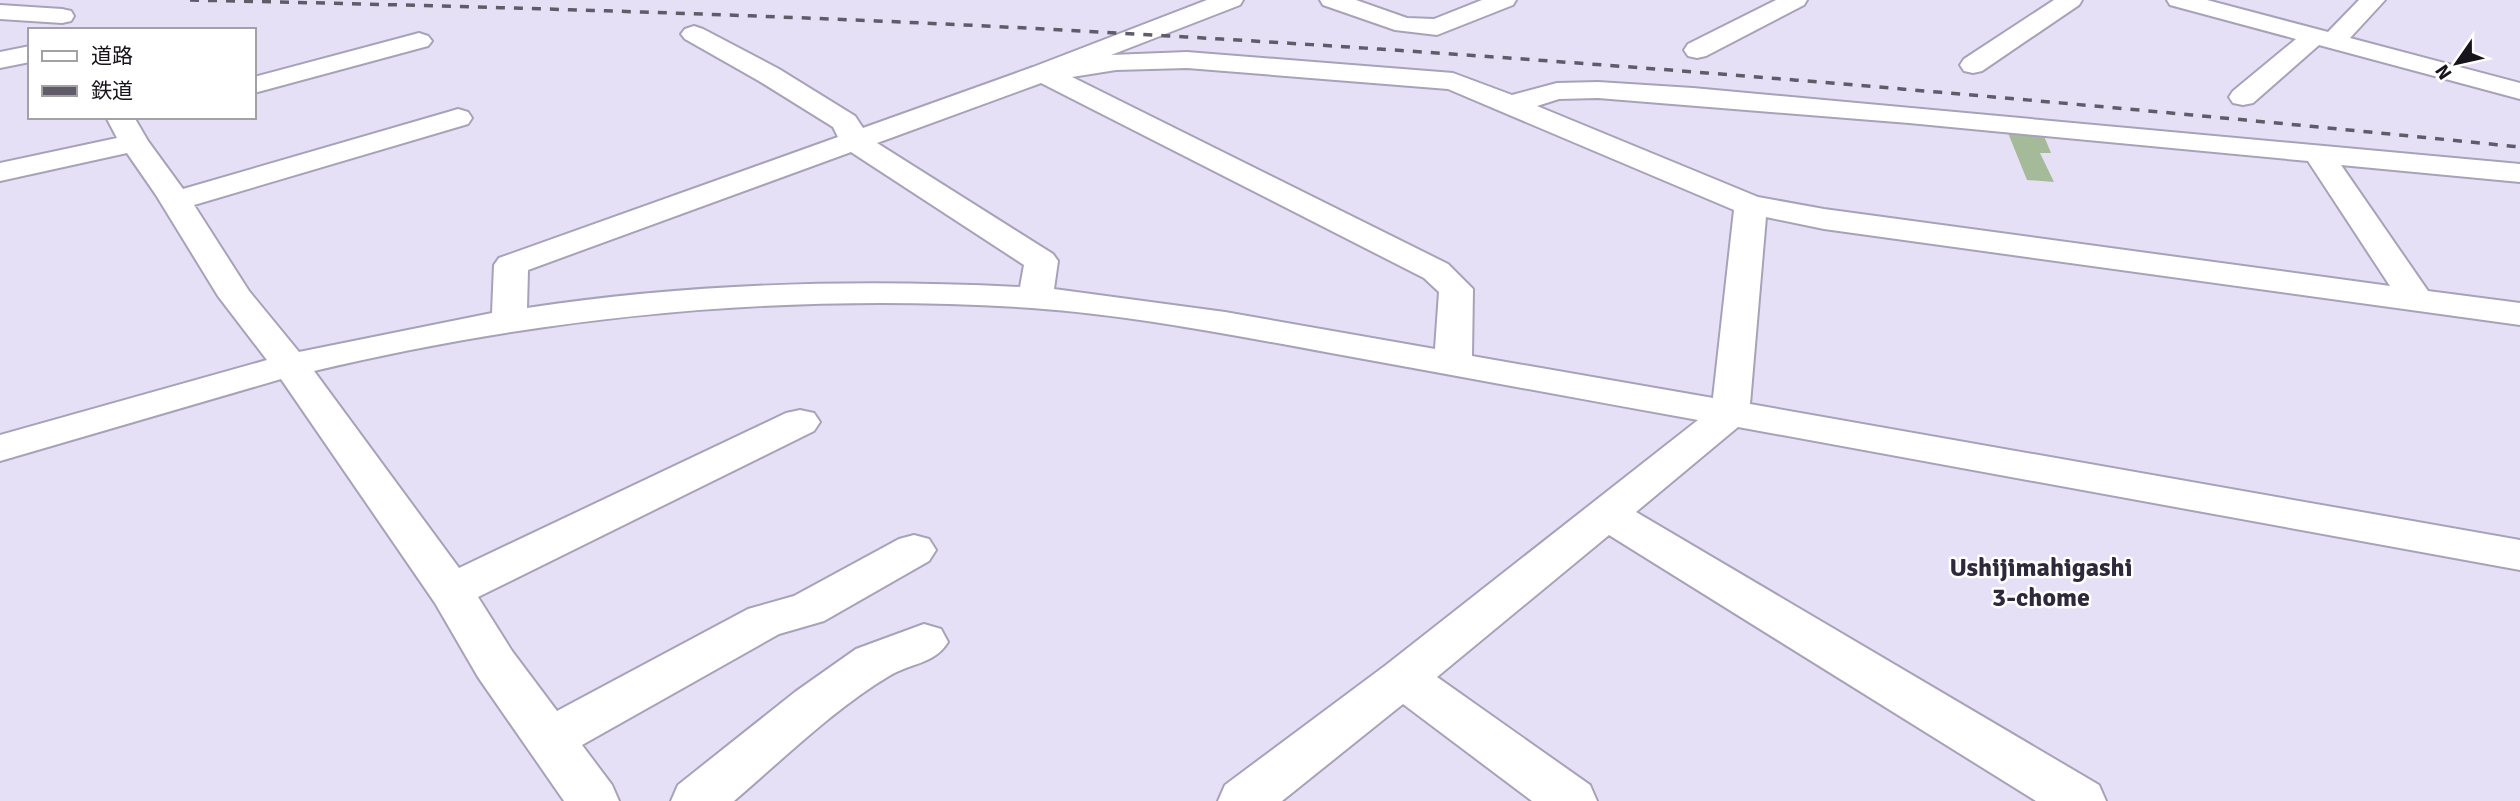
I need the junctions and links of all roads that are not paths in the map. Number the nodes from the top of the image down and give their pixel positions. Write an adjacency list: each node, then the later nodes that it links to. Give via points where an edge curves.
1 (1231, 0): 17 (street)
2 (1332, 0): 3 (street, via 1419,27 1448,24)
3 (1504, 0)
4 (1795, 0): 13 (street)
5 (2070, 0): 16 (street)
6 (2179, 0): 11 (street)
7 (2373, 0): 11 (street)
8 (0, 12): 9 (street)
9 (64, 15)
10 (694, 34): 24 (street, via 845,122)
11 (2324, 39): 19 (street); 20 (street)
12 (419, 41): 18 (street)
13 (1697, 50)
14 (28, 54): 15 (street)
15 (0, 60)
16 (1973, 65)
17 (1043, 73): 21 (street, via 1116,62 1187,60 1452,81); 24 (street); 35 (street, via 1436,271 1456,289)
18 (256, 84)
19 (2520, 91)
20 (2243, 97)
21 (1509, 104): 25 (street, via 1557,91 1598,90); 29 (street)
22 (458, 118): 28 (street)
23 (128, 125): 26 (street); 28 (street)
24 (855, 142): 30 (street, via 1041,261); 33 (street, via 511,265)
25 (2317, 152): 27 (street); 31 (street)
26 (0, 172)
27 (2520, 173)
28 (175, 201): 34 (street, via 235,296)
29 (1750, 205): 31 (street); 36 (street)
30 (1035, 298): 33 (street, via 790,294 606,308); 35 (street, via 1225,323)
31 (2417, 300): 32 (street)
32 (2520, 314)
33 (509, 322): 34 (street)
34 (290, 365): 38 (street, via 172,395); 42 (street)
35 (1453, 365): 36 (street)
36 (1730, 414): 39 (street); 41 (street)
37 (800, 422): 42 (street)
38 (0, 448)
39 (1605, 513): 44 (street); 50 (street)
40 (914, 550): 45 (street, via 808,609 764,621)
41 (2520, 555)
42 (451, 591): 45 (street)
43 (924, 642): 47 (street, via 873,662)
44 (1403, 678): 48 (street); 49 (street)
45 (548, 740): 46 (street)
46 (593, 801)
47 (696, 801)
48 (1244, 801)
49 (1571, 801)
50 (2080, 801)

